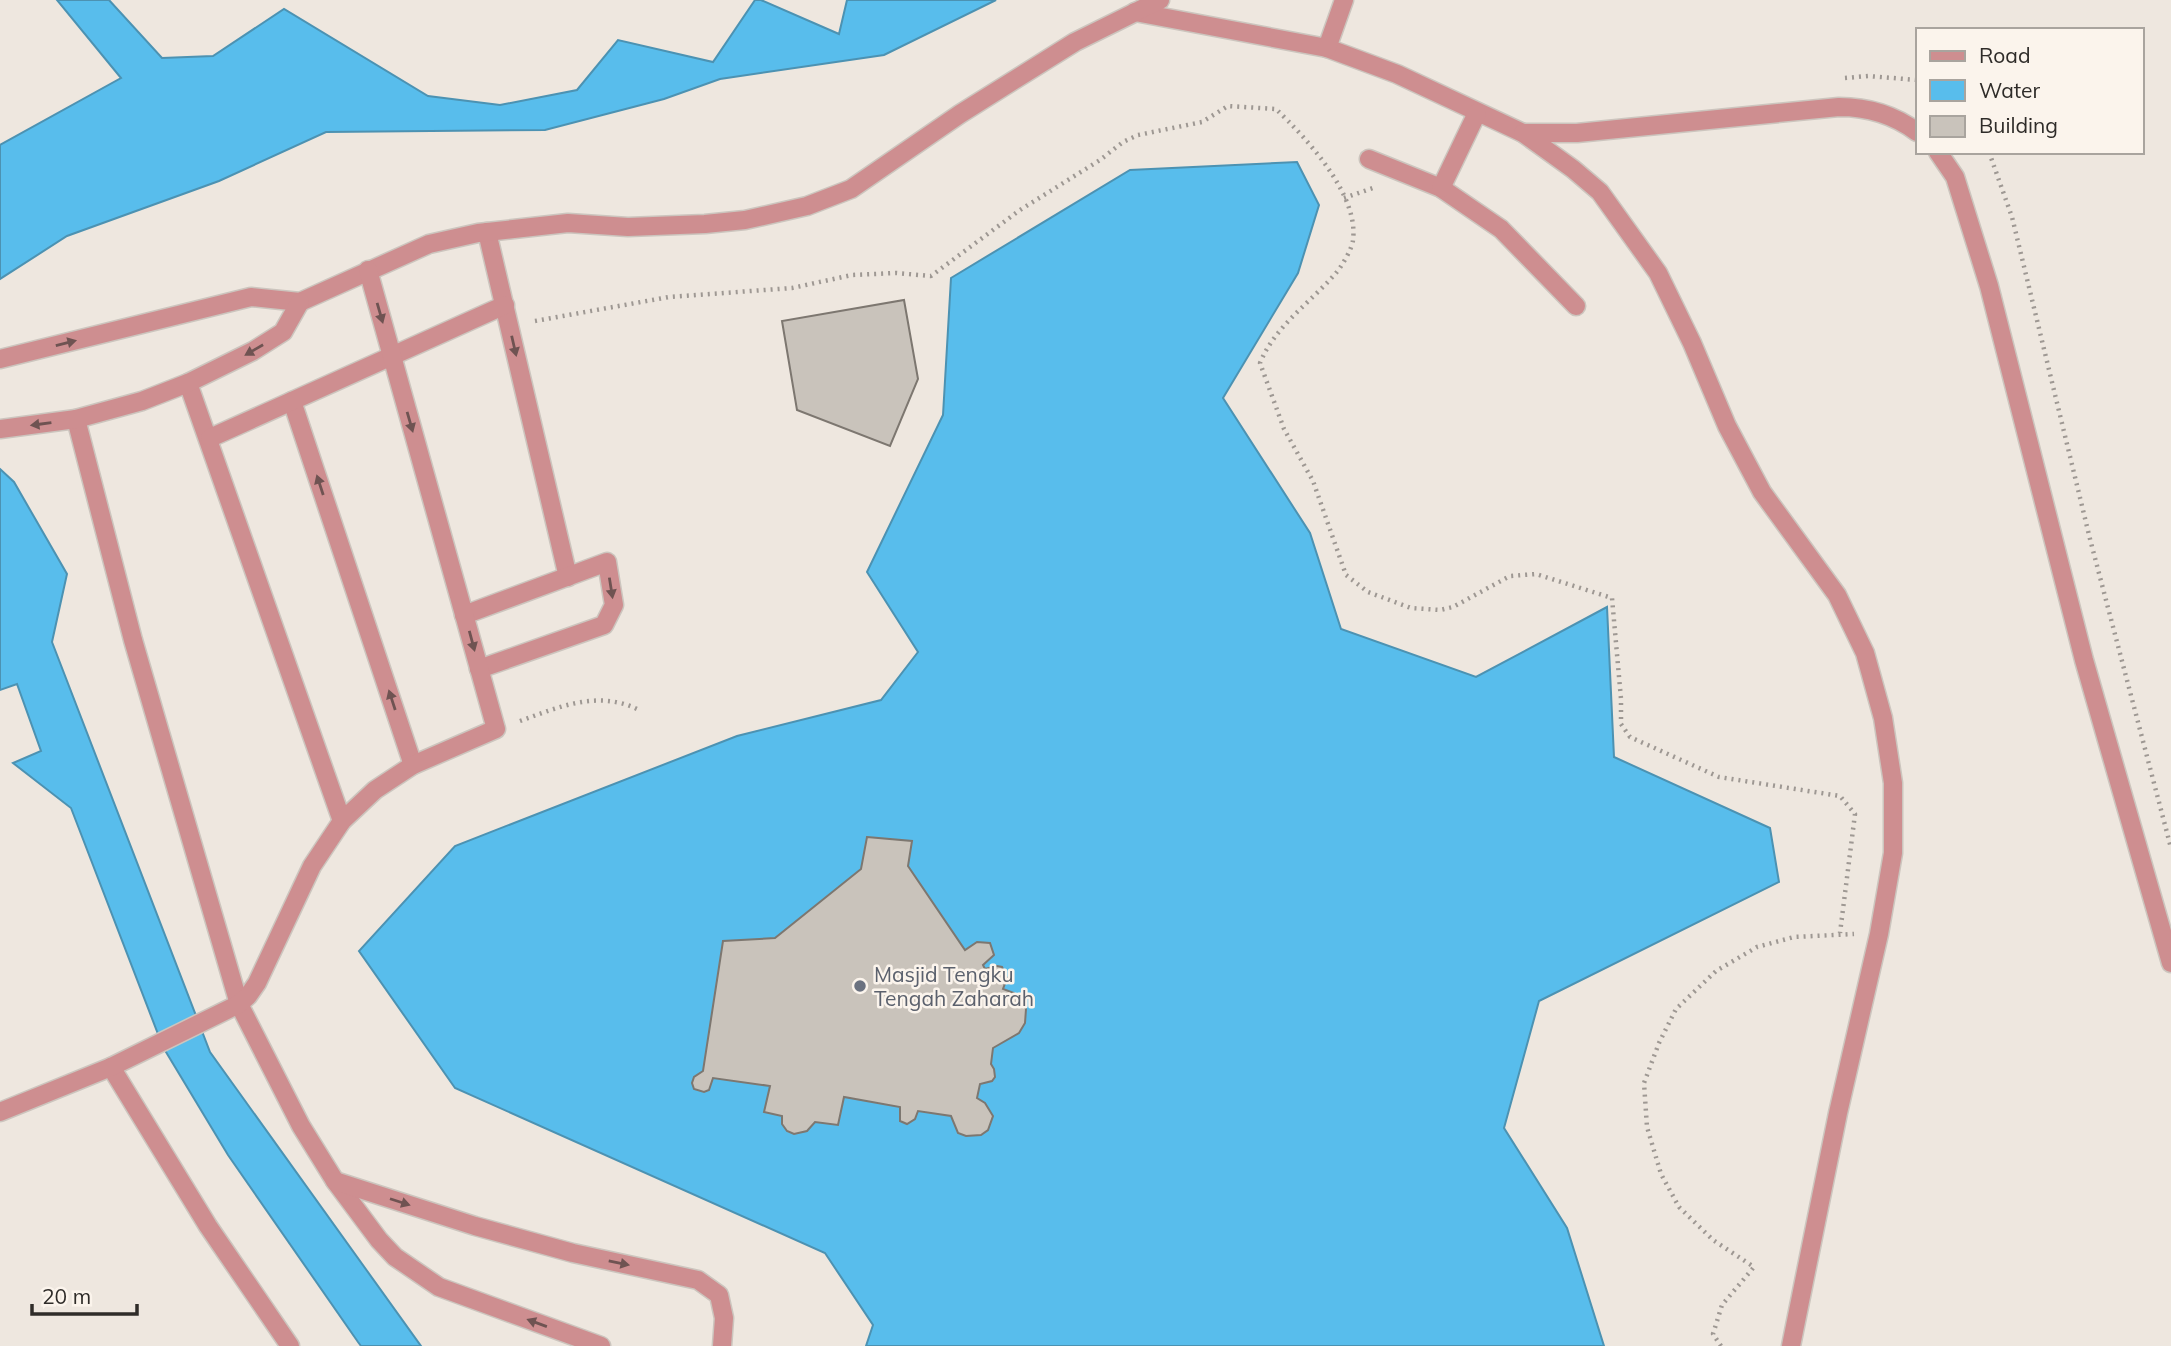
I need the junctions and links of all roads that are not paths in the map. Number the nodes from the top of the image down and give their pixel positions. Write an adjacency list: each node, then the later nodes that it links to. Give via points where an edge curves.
1 (1160, 0): 3 (street)
2 (1344, 0): 4 (street)
3 (1135, 12): 4 (street); 11 (street, via 1075,42 851,189 807,206 705,224 628,228 568,223)
4 (1327, 48): 5 (street, via 1396,74)
5 (1476, 113): 7 (street); 10 (street)
6 (1916, 131): 7 (street, via 1884,113 1839,107 1577,133)
7 (1523, 133): 36 (street, via 1600,192 1658,273 1762,492 1837,595 1865,653 1883,718 1893,783 1893,853)
8 (1939, 154): 28 (street, via 1955,177 1989,286 2084,660)
9 (1369, 159): 10 (street)
10 (1441, 188): 15 (street, via 1501,229)
11 (487, 232): 12 (street, via 429,244); 14 (street)
12 (368, 270): 13 (street); 16 (street, one-way to 16)
13 (300, 302): 17 (street, one-way to 13, via 251,298); 18 (street, one-way to 18, via 283,332)
14 (505, 305): 16 (street); 23 (street, one-way to 23)
15 (1576, 306)
16 (392, 356): 19 (street); 24 (street, one-way to 24)
17 (0, 359)
18 (188, 383): 20 (street); 22 (street)
19 (292, 401): 22 (street); 26 (street, one-way to 19)
20 (76, 419): 21 (street, one-way to 21); 29 (street, via 133,640)
21 (0, 429)
22 (210, 438): 27 (street)
23 (568, 577): 24 (street); 25 (street, one-way to 25, via 607,562 614,605 604,625)
24 (464, 615): 25 (street, one-way to 25)
25 (480, 669): 26 (street, via 496,729)
26 (413, 765): 27 (street, via 375,790)
27 (342, 821): 29 (street, via 312,866 257,983)
28 (2171, 963)
29 (239, 1004): 30 (street); 32 (street, via 301,1126)
30 (111, 1067): 31 (street); 33 (street, via 208,1226)
31 (0, 1112)
32 (335, 1181): 34 (street, one-way to 32, via 439,1287 395,1257); 35 (street, one-way to 35, via 475,1226 698,1280 719,1295 724,1318)
33 (290, 1346)
34 (601, 1346)
35 (722, 1346)
36 (1791, 1346)

